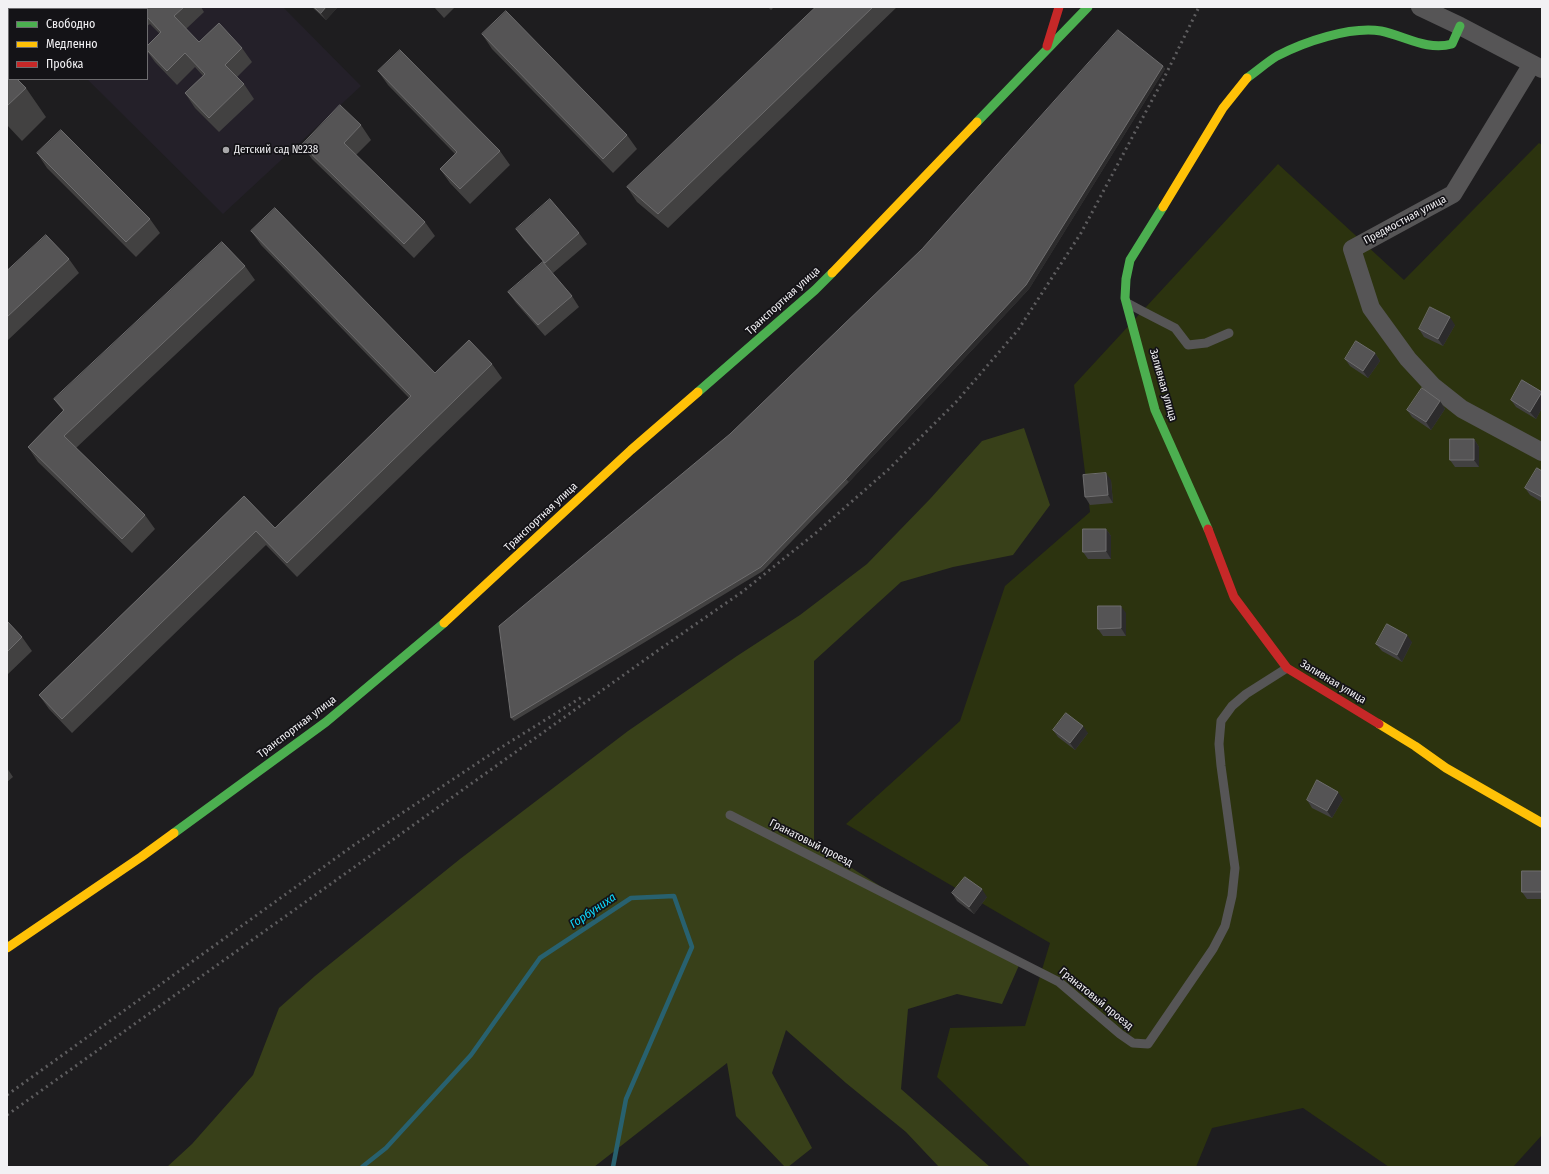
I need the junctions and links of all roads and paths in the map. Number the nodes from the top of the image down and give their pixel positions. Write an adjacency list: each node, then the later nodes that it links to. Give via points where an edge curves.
1 (1058, 7): 5 (main road)
2 (1088, 7): 5 (main road, Транспортная улица)
3 (1420, 7): 4 (street, Предмостная улица)
4 (1460, 26): 6 (street, Предмостная улица); 7 (main road, Заливная улица, via 1452,44 1442,47 1430,46 1380,31 1353,31 1328,36 1276,57 1248,78 1223,108 1130,260 1126,279)
5 (1046, 50): 13 (main road, Транспортная улица, via 815,290 631,450 460,610 326,722 141,857)
6 (1537, 67): 9 (street, Предмостная улица, via 1453,194 1352,249 1371,308 1408,359 1433,386 1462,409)
7 (1126, 302): 8 (lane, via 1174,328 1188,345); 10 (main road, Заливная улица, via 1155,410 1234,597)
8 (1229, 334)
9 (1542, 452)
10 (1286, 668): 11 (lane, Гранатовый проезд, via 1246,694 1232,706 1221,721 1221,766 1235,868 1232,896 1225,926 1213,949 1148,1044 1133,1043 1124,1037 1059,982); 12 (main road, Заливная улица, via 1415,746 1446,768)
11 (730, 815)
12 (1542, 823)
13 (7, 948)

